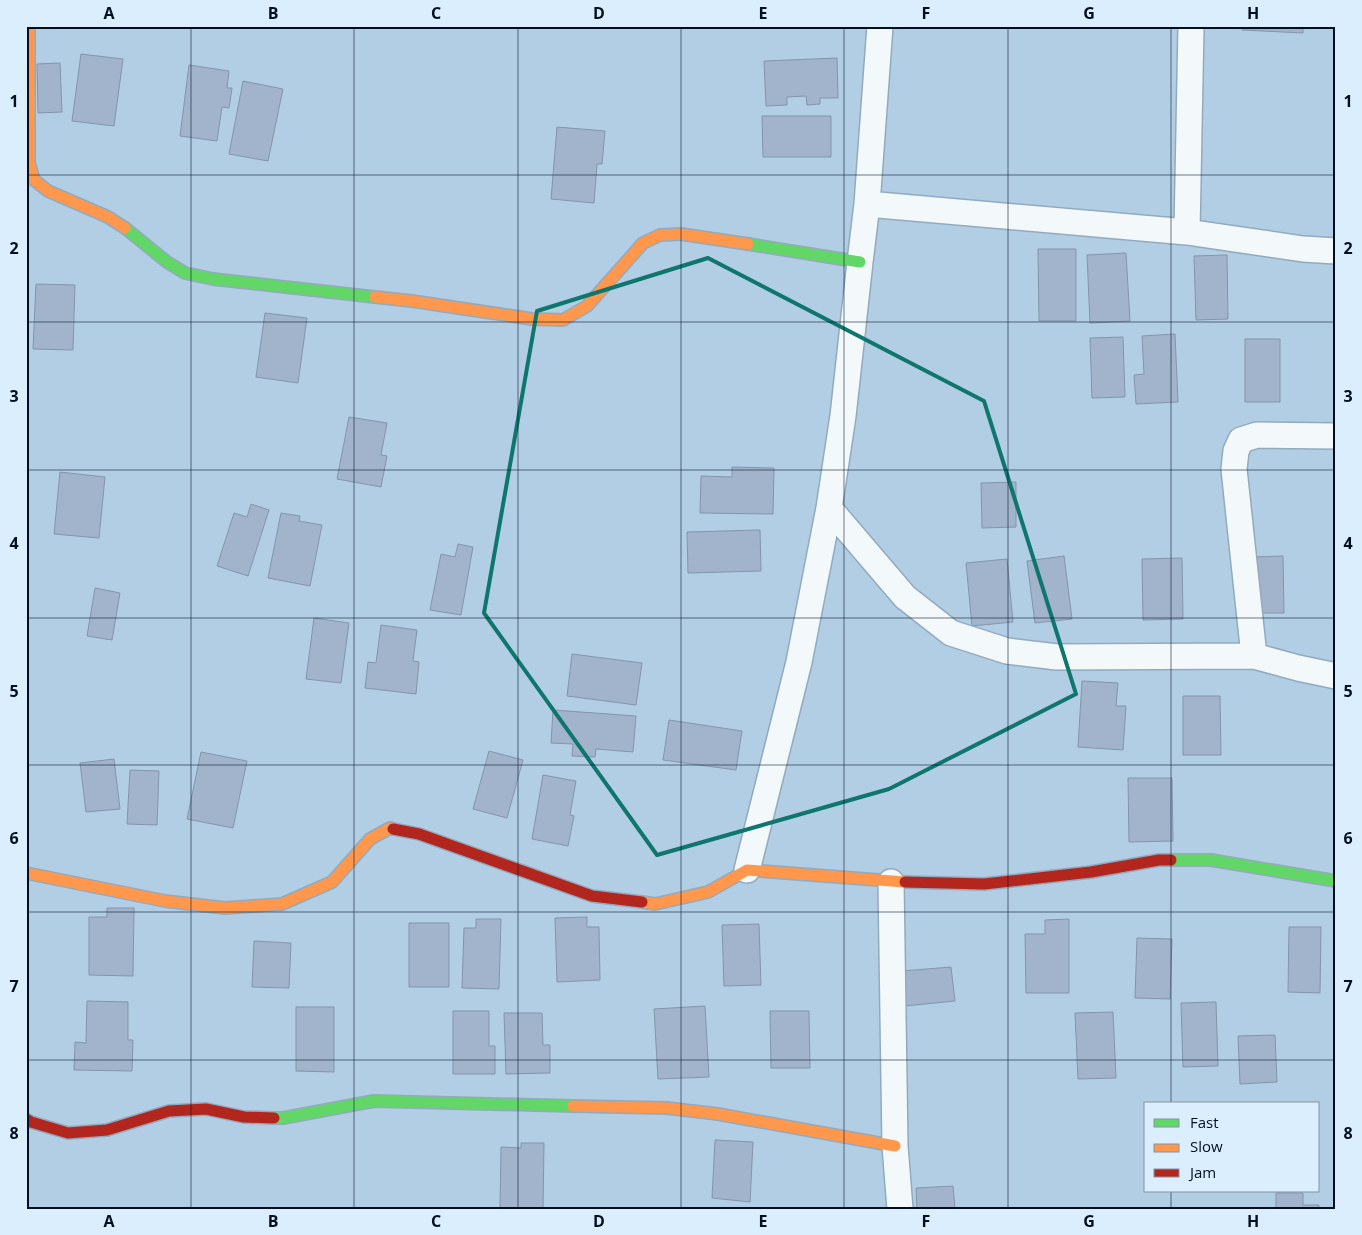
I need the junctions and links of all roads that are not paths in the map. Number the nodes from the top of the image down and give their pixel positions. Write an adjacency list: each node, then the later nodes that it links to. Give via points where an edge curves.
1 (29, 26): 7 (street, via 29,163 34,180 48,191 108,217 185,273 532,319 563,320 587,306 643,243 660,234 681,234)
2 (880, 26): 4 (street)
3 (1191, 26): 5 (street)
4 (868, 204): 5 (street); 7 (street)
5 (1187, 232): 6 (street)
6 (1336, 251)
7 (860, 262): 9 (street)
8 (1336, 436): 10 (street, via 1257,434 1241,440 1236,451 1234,469)
9 (829, 508): 10 (street, via 905,597 951,633 1008,651 1057,657); 12 (street, via 799,662)
10 (1254, 656): 11 (street)
11 (1336, 676)
12 (747, 870): 13 (street, via 708,892 656,904 592,896 419,834 390,828 370,839 332,882 282,904 225,908 165,901); 15 (street)
13 (26, 873)
14 (1336, 881): 15 (street, via 1211,860 1159,860 1091,872 984,884)
15 (891, 882): 17 (street)
16 (26, 1118): 17 (street, via 68,1133 107,1130 169,1111 206,1109 244,1116 283,1118 374,1101 667,1108)
17 (895, 1146): 18 (street)
18 (900, 1209)

